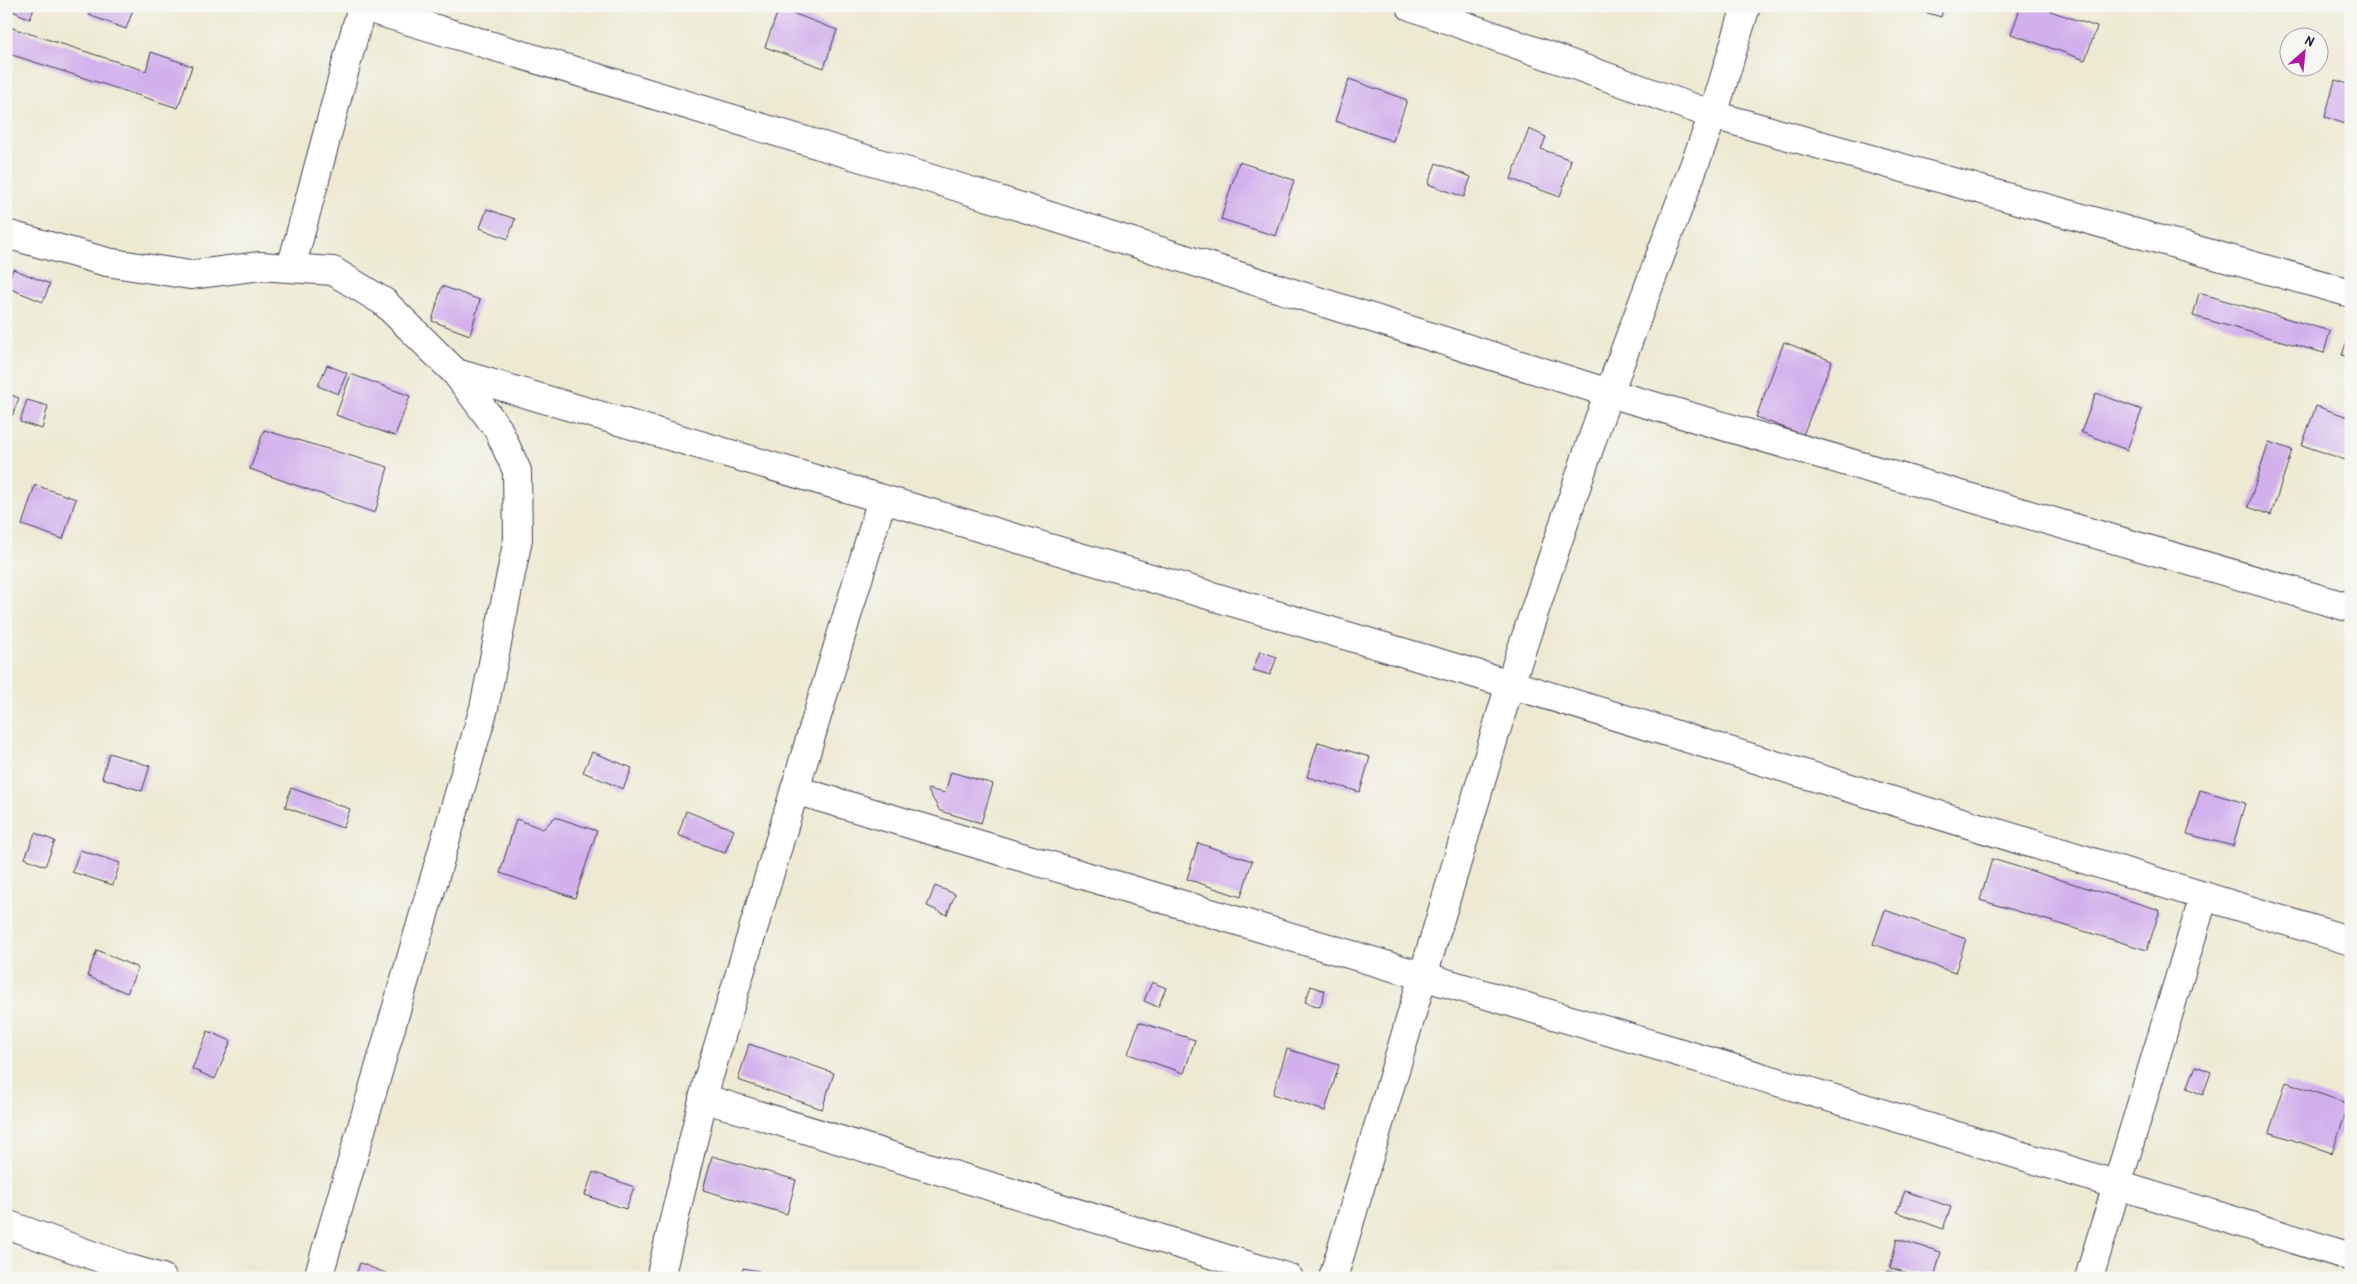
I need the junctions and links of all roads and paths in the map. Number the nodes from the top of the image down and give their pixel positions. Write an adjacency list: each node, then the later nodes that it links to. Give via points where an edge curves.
1 (361, 6): 6 (street); 9 (street, via 954,186)
2 (1410, 6): 4 (street)
3 (1746, 6): 4 (street)
4 (1713, 115): 7 (street); 9 (street)
5 (6, 234): 6 (street, via 107,262 190,275 260,266)
6 (292, 268): 8 (street, via 333,271 384,302)
7 (2351, 293)
8 (456, 373): 10 (street); 22 (street, via 498,430 517,471 518,539 484,708)
9 (1609, 392): 11 (street); 12 (street)
10 (882, 499): 12 (street); 13 (street)
11 (2351, 608)
12 (1510, 684): 14 (street); 16 (street)
13 (795, 790): 16 (street); 17 (street)
14 (2204, 896): 15 (street); 18 (street)
15 (2351, 941)
16 (1423, 976): 18 (street); 25 (street)
17 (703, 1098): 23 (street); 24 (street)
18 (2117, 1184): 20 (street); 26 (street)
19 (6, 1224): 21 (street)
20 (2351, 1257)
21 (162, 1278)
22 (318, 1278)
23 (660, 1278)
24 (1289, 1278)
25 (1333, 1278)
26 (2089, 1278)

